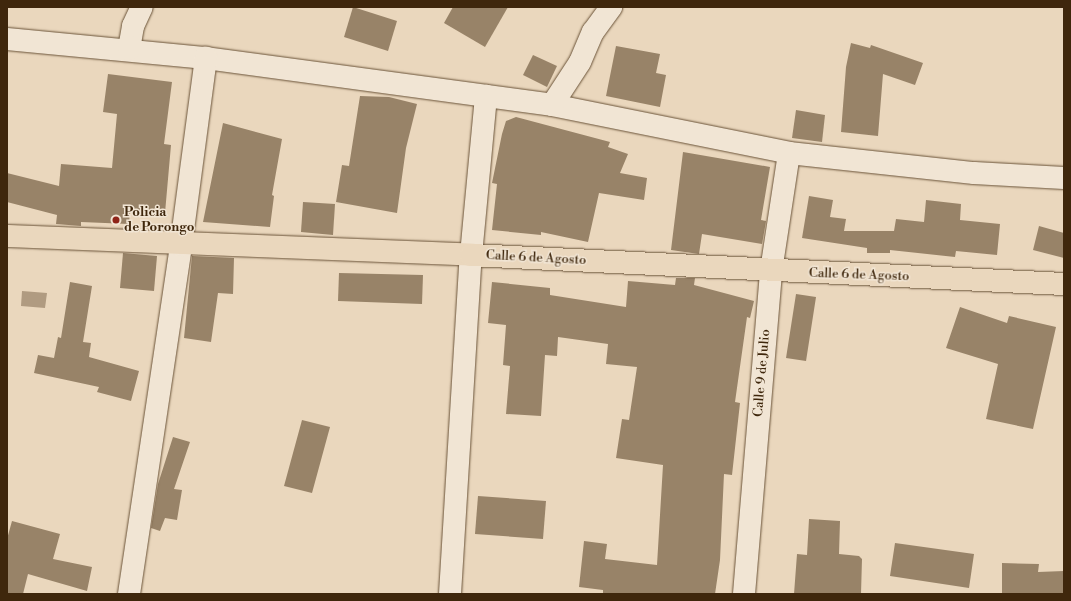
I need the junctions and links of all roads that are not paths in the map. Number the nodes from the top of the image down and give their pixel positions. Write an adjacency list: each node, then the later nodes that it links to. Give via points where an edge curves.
1 (142, 7): 4 (street, via 133,26)
2 (611, 7): 7 (street, via 593,32 580,62)
3 (7, 39): 4 (street)
4 (129, 49): 5 (street)
5 (206, 58): 6 (street); 11 (street)
6 (486, 96): 7 (street); 12 (street)
7 (552, 105): 8 (street)
8 (789, 153): 9 (street, via 974,173); 13 (street, Calle 9 de Julio)
9 (1064, 178)
10 (7, 236): 11 (main road, Calle 6 de Agosto)
11 (181, 245): 12 (main road, Calle 6 de Agosto); 15 (street)
12 (471, 255): 13 (main road, Calle 6 de Agosto); 16 (street)
13 (771, 272): 14 (main road, Calle 6 de Agosto); 17 (street, Calle 9 de Julio)
14 (1064, 284)
15 (129, 594)
16 (450, 594)
17 (744, 594)

